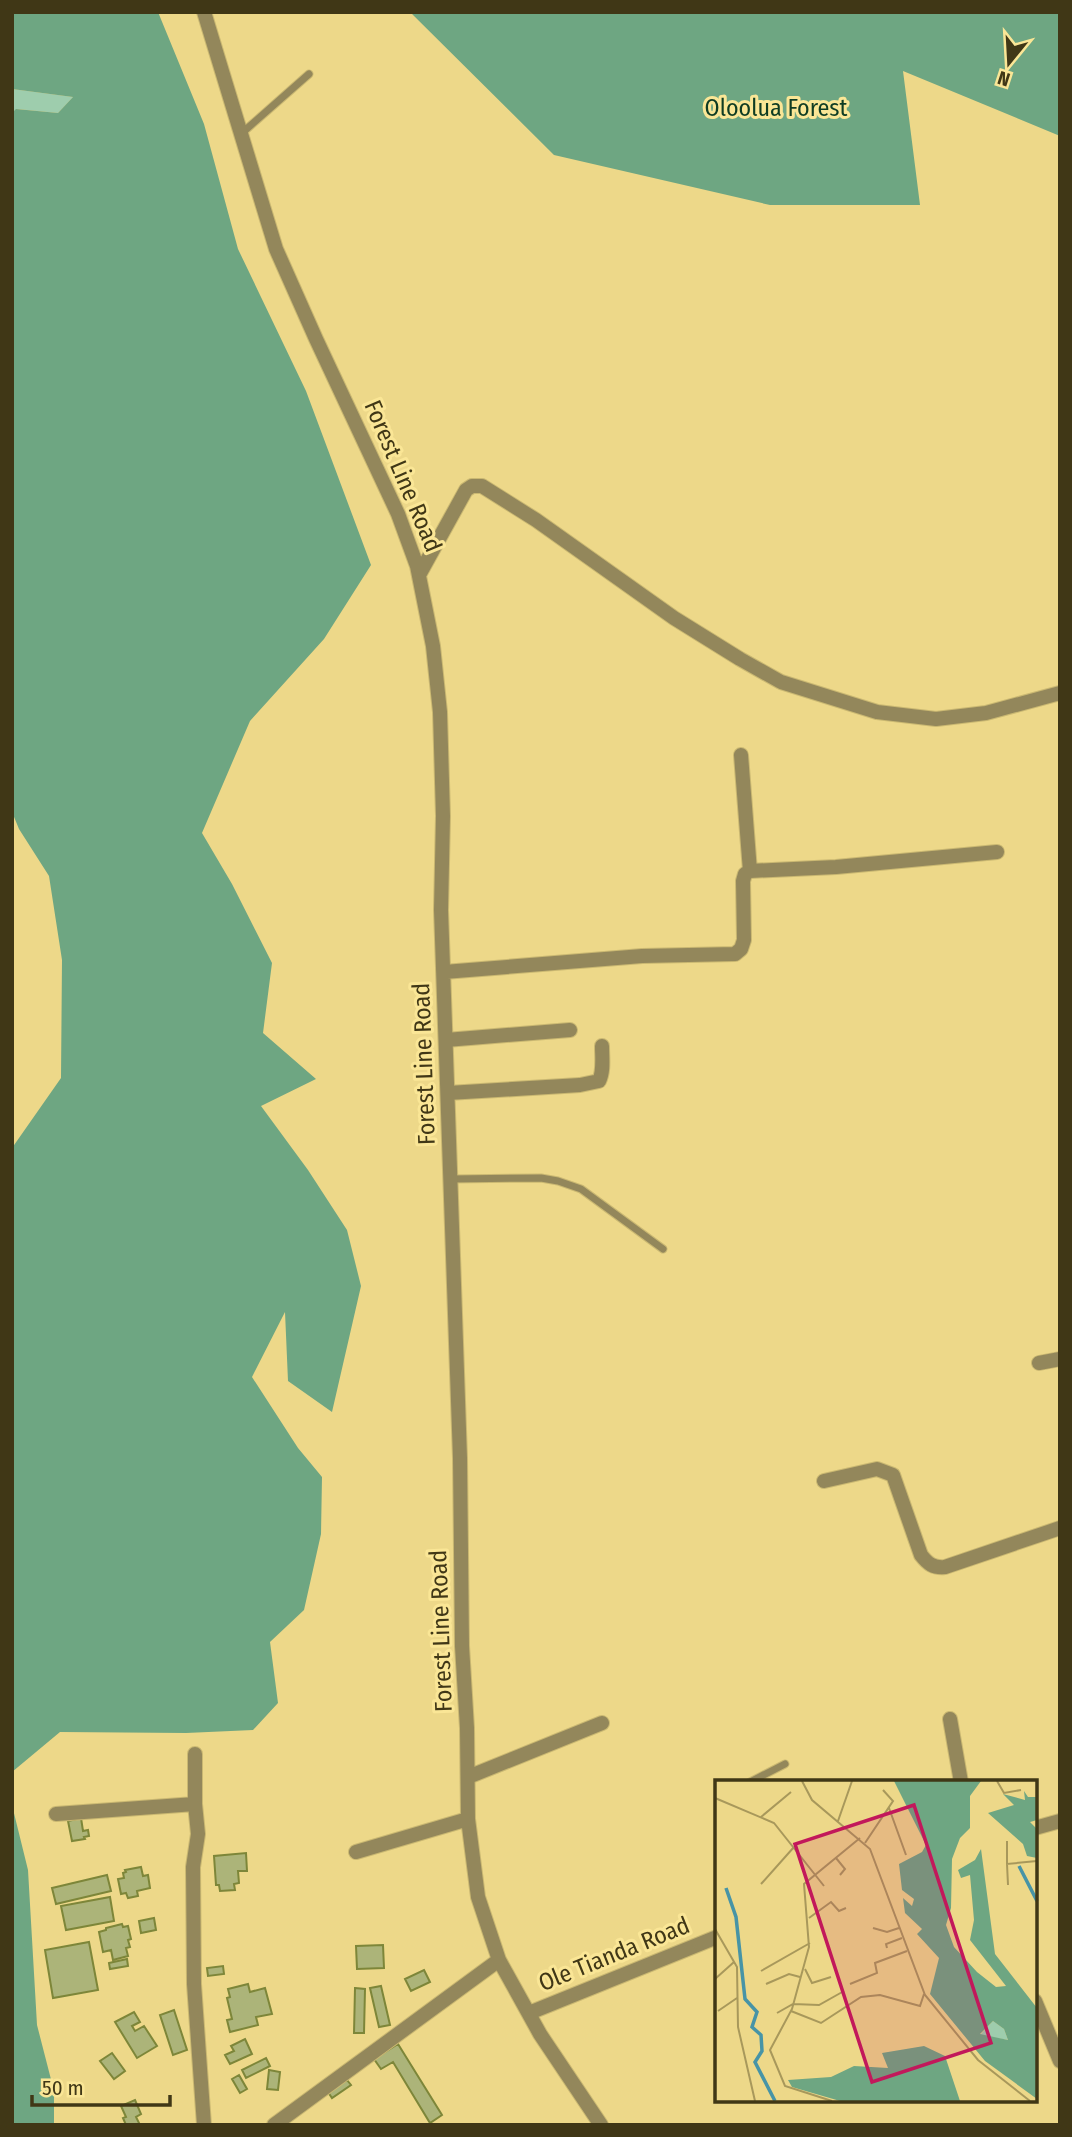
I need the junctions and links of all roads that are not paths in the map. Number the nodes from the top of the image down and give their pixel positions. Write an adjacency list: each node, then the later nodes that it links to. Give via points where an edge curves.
1 (204, 12): 3 (street, Forest Line Road)
2 (309, 74): 3 (lane)
3 (241, 134): 4 (street, Forest Line Road, via 276,249 389,492)
4 (419, 575): 5 (street, via 466,490 482,486 674,618 781,682 877,712 936,719 986,713); 9 (street, Forest Line Road, via 440,712)
5 (1060, 692)
6 (741, 755): 8 (street)
7 (997, 852): 8 (street)
8 (750, 872): 9 (street, via 743,881 744,940 736,954 642,956)
9 (444, 972): 11 (street, Forest Line Road)
10 (570, 1030): 11 (street)
11 (446, 1040): 13 (street, Forest Line Road)
12 (601, 1046): 13 (street, via 599,1081)
13 (448, 1093): 14 (street, Forest Line Road)
14 (451, 1179): 15 (lane, via 558,1181 581,1189); 24 (street, Forest Line Road)
15 (663, 1249)
16 (1060, 1360): 17 (street)
17 (1040, 1363)
18 (824, 1481): 19 (street, via 877,1469 892,1475 921,1555 936,1568)
19 (1060, 1528)
20 (950, 1719): 26 (street)
21 (602, 1723): 24 (street)
22 (195, 1754): 27 (street)
23 (785, 1765): 25 (lane)
24 (468, 1777): 29 (street, Forest Line Road)
25 (754, 1780)
26 (961, 1780)
27 (195, 1804): 28 (street); 38 (street, via 194,1984)
28 (56, 1814)
29 (468, 1819): 32 (street); 34 (street, Forest Line Road, via 478,1897)
30 (1060, 1821): 31 (street)
31 (1037, 1827)
32 (355, 1852)
33 (715, 1938): 36 (street, Ole Tianda Road)
34 (499, 1960): 36 (street, Forest Line Road); 39 (street)
35 (1037, 2006): 37 (street)
36 (529, 2013): 40 (street, Forest Line Road)
37 (1060, 2061)
38 (204, 2125)
39 (274, 2125)
40 (601, 2125)

